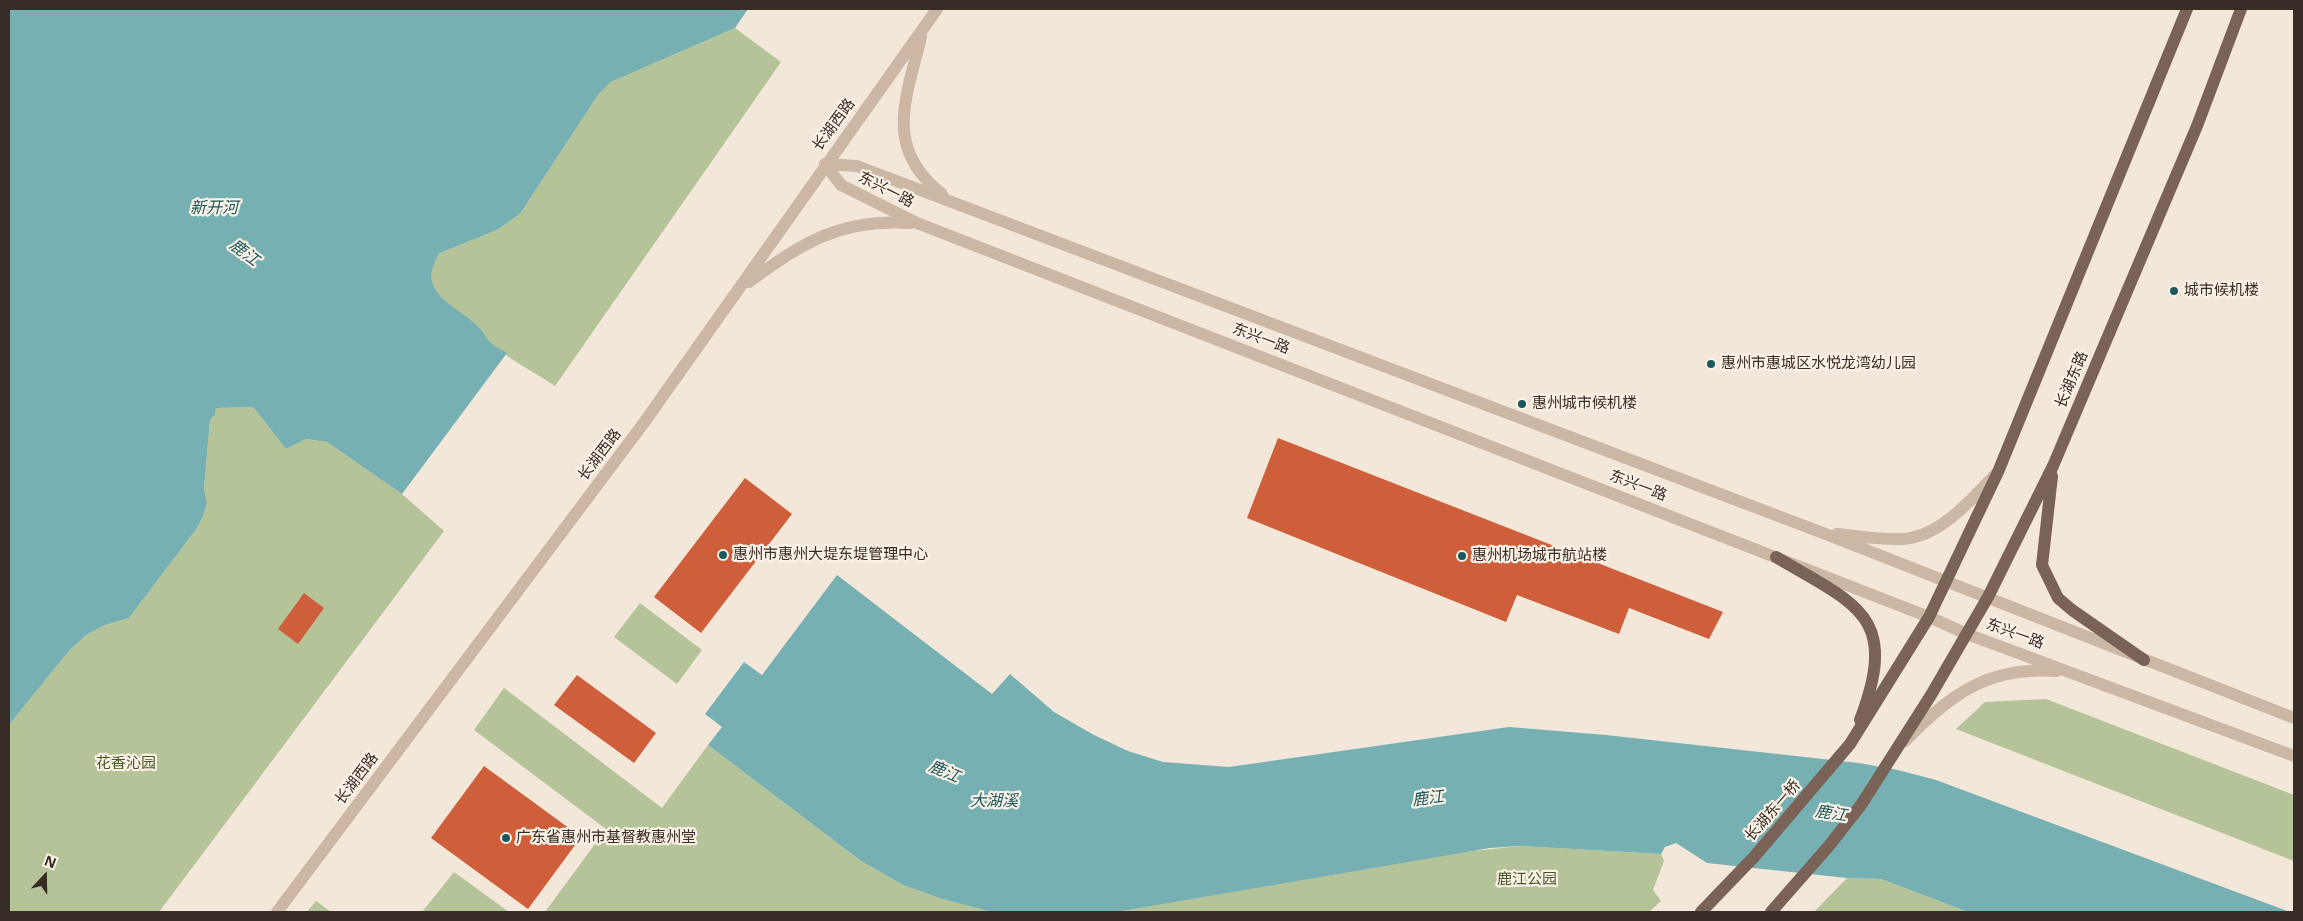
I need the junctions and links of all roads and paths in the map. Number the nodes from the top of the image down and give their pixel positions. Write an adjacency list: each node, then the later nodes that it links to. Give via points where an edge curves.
1 (937, 9): 4 (street, 长湖西路)
2 (2187, 9): 10 (main road)
3 (2242, 9): 9 (main road, 长湖东路, via 2197,126)
4 (923, 31): 5 (street, 长湖西路); 6 (street, via 905,101 903,133 910,158 925,180)
5 (825, 164): 6 (street, 东兴一路, via 857,166); 7 (street, 东兴一路, via 841,185); 8 (street, 长湖西路)
6 (954, 203): 11 (street, 东兴一路)
7 (917, 223): 8 (street, via 864,224 827,233 795,250); 12 (street, 东兴一路)
8 (741, 288): 23 (street, 长湖西路, via 643,424)
9 (2053, 466): 14 (main road, 长湖东路); 17 (main road, via 2042,565 2058,598)
10 (1998, 472): 11 (street, via 1955,516 1923,534 1904,539); 13 (main road)
11 (1823, 533): 13 (street, 东兴一路)
12 (1776, 557): 15 (street, 东兴一路); 20 (main road, via 1853,605 1873,632 1873,675)
13 (1947, 581): 14 (street, 东兴一路); 15 (main road)
14 (1988, 597): 16 (main road, 长湖东路); 17 (street, 东兴一路)
15 (1929, 617): 16 (street, 东兴一路); 20 (main road)
16 (1967, 634): 18 (street, 东兴一路); 21 (main road, 长湖东路)
17 (2144, 660): 19 (street, 东兴一路)
18 (2072, 672): 21 (street, via 2035,670 1984,680 1940,707); 22 (street, 东兴一路)
19 (2294, 718)
20 (1850, 744): 24 (main road, 长湖东一桥, via 1774,835)
21 (1898, 748): 25 (main road, via 1845,826)
22 (2294, 756)
23 (277, 912)
24 (1701, 912)
25 (1771, 912)

